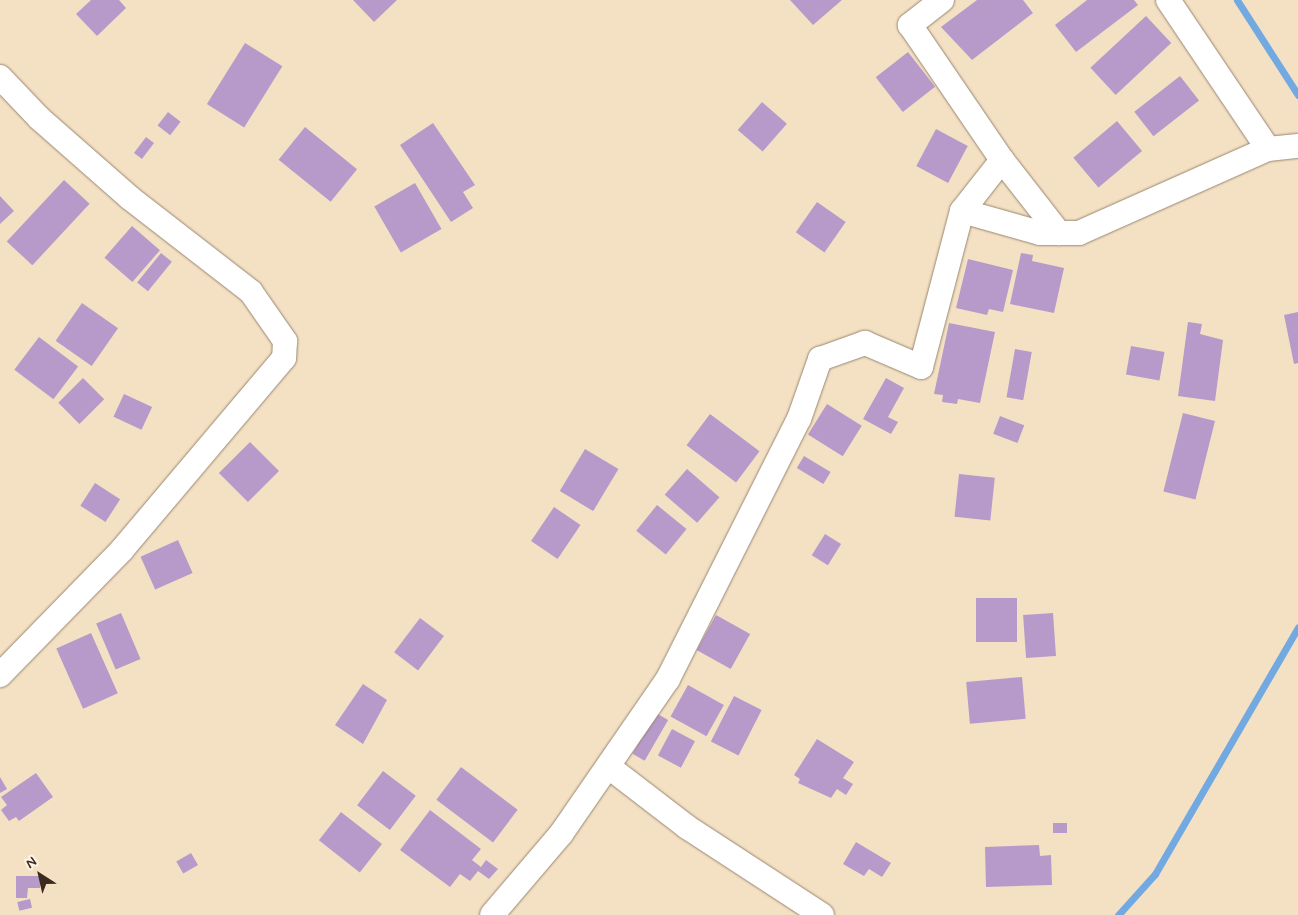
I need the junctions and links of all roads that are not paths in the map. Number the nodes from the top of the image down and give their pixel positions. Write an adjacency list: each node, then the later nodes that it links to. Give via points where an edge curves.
1 (942, 0): 6 (street, via 910,25)
2 (1168, 0): 5 (street)
3 (0, 77): 9 (street, via 38,118 130,198 251,292 285,341 284,358 122,550)
4 (1298, 146): 5 (street)
5 (1268, 149): 8 (street, via 1079,233)
6 (1002, 160): 7 (street); 8 (street)
7 (962, 211): 8 (street, via 1040,233); 10 (street, via 921,367 865,343 820,359 799,419 668,679)
8 (1059, 233)
9 (0, 675)
10 (609, 767): 11 (street); 12 (street, via 687,827)
11 (492, 915)
12 (822, 915)

